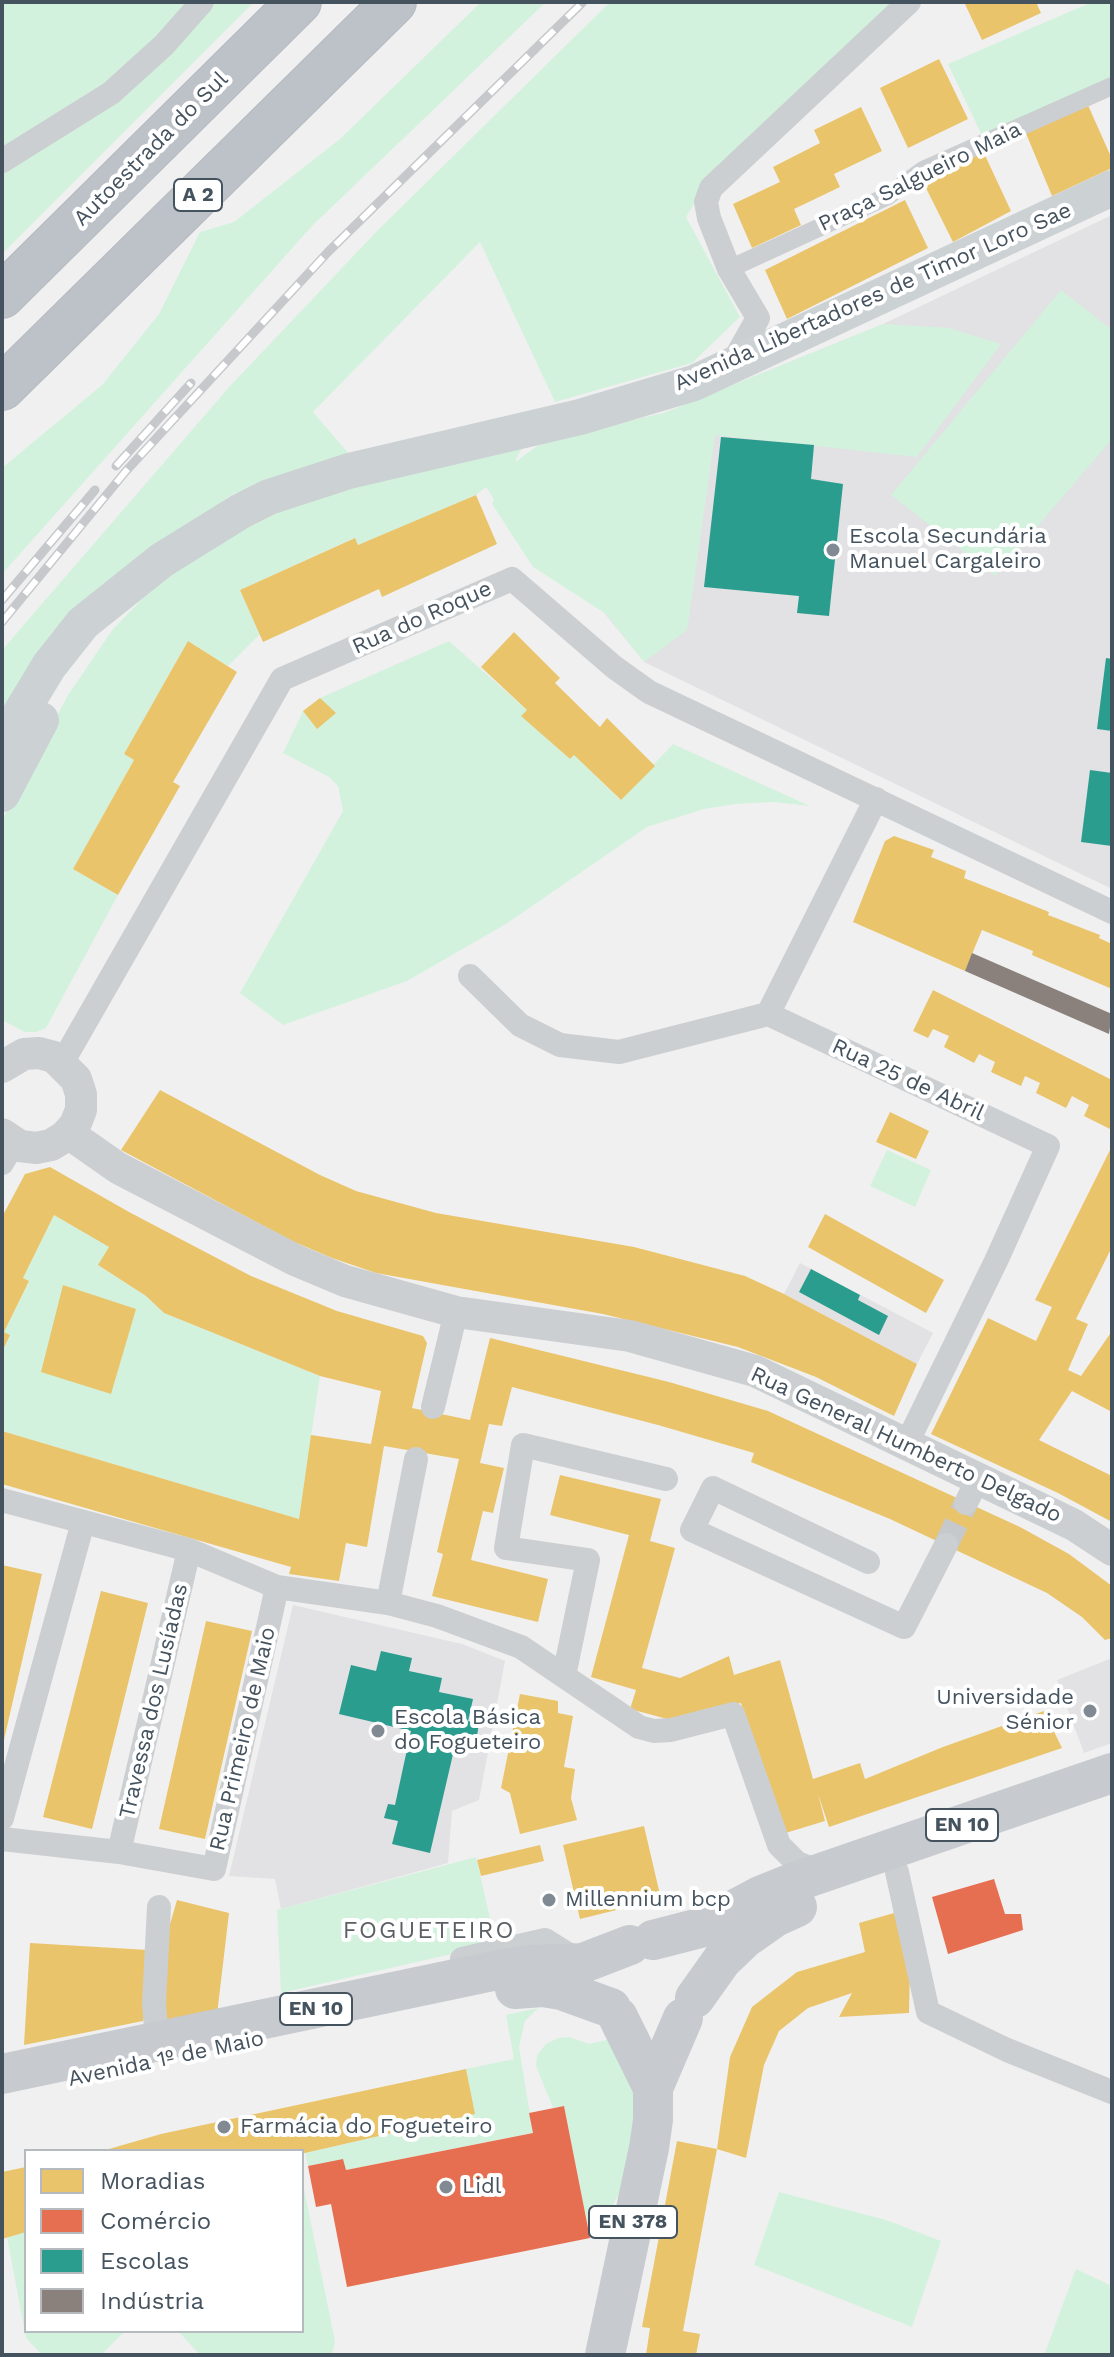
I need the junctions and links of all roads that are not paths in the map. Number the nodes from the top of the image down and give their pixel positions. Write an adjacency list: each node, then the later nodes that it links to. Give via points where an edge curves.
1 (202, 2): 6 (street, via 111,93)
2 (299, 2): 9 (highway, Autoestrada do Sul)
3 (394, 2): 11 (highway, A 2)
4 (909, 2): 8 (street, via 711,188 706,202 709,218)
5 (1112, 86): 8 (street, Praça Salgueiro Maia, via 923,170 888,196)
6 (2, 161)
7 (1112, 188): 10 (main road, Avenida Libertadores de Timor Loro Sae)
8 (729, 269): 10 (street, via 758,318)
9 (2, 296)
10 (731, 366): 12 (main road, Avenida Libertadores de Timor Loro Sae, via 694,383 580,417 299,486 241,511)
11 (2, 388)
12 (179, 548): 13 (main road, Avenida Libertadores de Timor Loro Sae, via 83,623 49,666); 14 (main road, Avenida Libertadores de Timor Loro Sae, via 133,591 80,654)
13 (2, 744)
14 (2, 794)
15 (876, 799): 16 (street, Rua do Roque); 18 (street); 20 (street, Rua do Roque, via 649,692 512,579 282,679)
16 (1112, 912)
17 (470, 976): 18 (street, via 520,1025 560,1045 619,1052)
18 (768, 1014): 26 (street, Rua 25 de Abril, via 1048,1146)
19 (2, 1038): 20 (street)
20 (51, 1058): 21 (street, via 24,1054); 22 (street, via 76,1079 81,1094 81,1110)
21 (2, 1067)
22 (68, 1133): 23 (street, via 51,1145); 24 (street, Rua General Humberto Delgado, via 118,1168 295,1260 345,1281)
23 (6, 1147)
24 (456, 1312): 25 (street); 26 (street, Rua General Humberto Delgado, via 630,1336 755,1371)
25 (433, 1407)
26 (907, 1443): 33 (street, Rua General Humberto Delgado, via 973,1490 1074,1525)
27 (416, 1459): 36 (street)
28 (666, 1479): 37 (street, via 523,1445 506,1548 588,1560)
29 (2, 1500): 30 (street)
30 (83, 1522): 32 (street); 40 (street)
31 (946, 1545): 34 (street, via 904,1627 692,1530 713,1488)
32 (189, 1550): 35 (street); 43 (street, Travessa dos Lusíadas)
33 (1112, 1550)
34 (868, 1562)
35 (277, 1587): 36 (street); 43 (street, Rua Primeiro de Maio, via 214,1869)
36 (388, 1603): 37 (street, via 521,1647)
37 (564, 1676): 42 (street, via 639,1727 654,1731 733,1714)
38 (1112, 1773): 45 (main road, Avenida 1º de Maio / EN 10)
39 (1112, 1802): 44 (main road, EN 10)
40 (2, 1818)
41 (2, 1839): 43 (street, Rua Primeiro de Maio)
42 (779, 1845): 45 (street, via 797,1863); 46 (street, via 777,1874)
43 (119, 1852)
44 (897, 1872): 49 (main road, EN 10, via 775,1917 722,1960); 55 (street, via 928,2012)
45 (822, 1873): 46 (main road, Avenida 1º de Maio / EN 10)
46 (762, 1895): 48 (main road, Avenida 1º de Maio / EN 10, via 700,1928)
47 (159, 1907): 51 (street)
48 (641, 1943): 49 (main road, via 675,1947 691,1964 696,1987); 50 (main road, via 620,1952 608,1972 606,1985); 51 (main road, Avenida 1º de Maio / EN 10, via 583,1963 493,1971)
49 (689, 2008): 50 (main road, via 663,2030 651,2031 628,2025); 54 (main road, EN 378)
50 (615, 2013): 54 (main road, EN 378); 56 (main road, Avenida 1º de Maio / EN 10, via 543,1987 481,1994)
51 (157, 2042): 52 (street, via 135,2032); 53 (main road, Avenida 1º de Maio / EN 10)
52 (2, 2058)
53 (2, 2074)
54 (653, 2088): 57 (main road, EN 378, via 649,2148)
55 (1112, 2092)
56 (2, 2093)
57 (605, 2355)

